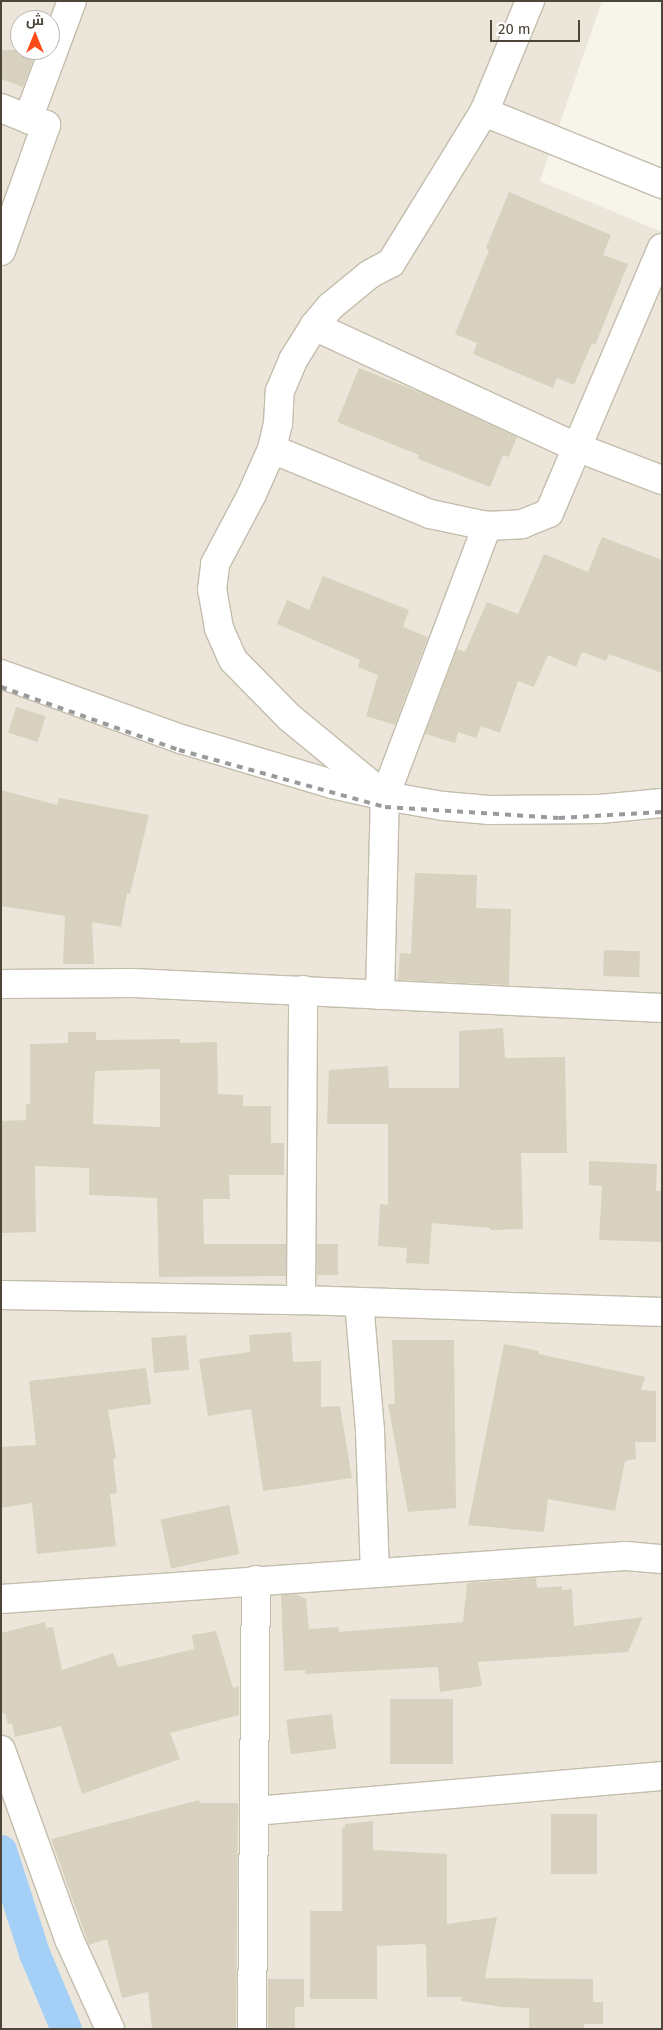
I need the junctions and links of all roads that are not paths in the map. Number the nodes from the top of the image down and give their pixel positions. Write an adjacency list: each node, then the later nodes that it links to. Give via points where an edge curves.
1 (72, 1): 5 (street)
2 (530, 1): 4 (street)
3 (1, 108): 5 (street)
4 (484, 112): 6 (street); 9 (street, via 391,263 348,290)
5 (28, 119): 8 (street, via 46,126)
6 (662, 184)
7 (662, 248): 10 (street)
8 (1, 251)
9 (314, 326): 10 (street); 11 (street, via 293,360 280,391 278,424)
10 (576, 447): 12 (street); 13 (street, via 549,513 522,524)
11 (272, 449): 13 (street, via 430,514); 15 (street, via 215,564 212,590 219,628 233,660 263,693)
12 (662, 480)
13 (487, 526): 15 (street)
14 (1, 674): 15 (street, via 181,739 332,784)
15 (386, 796): 16 (street, via 490,810 600,809); 19 (street)
16 (662, 803)
17 (1, 984): 18 (street, via 133,983)
18 (303, 990): 19 (street); 22 (street)
19 (380, 995): 20 (street)
20 (662, 1008)
21 (1, 1296): 22 (street)
22 (301, 1300): 23 (street)
23 (360, 1302): 24 (street); 26 (street, via 370,1431)
24 (662, 1312)
25 (662, 1559): 26 (street, via 626,1556)
26 (375, 1572): 27 (street)
27 (256, 1580): 28 (street); 31 (street)
28 (1, 1599)
29 (1, 1750): 32 (street, via 69,1938)
30 (662, 1776): 31 (street)
31 (254, 1812): 33 (street)
32 (110, 2029)
33 (252, 2029)

